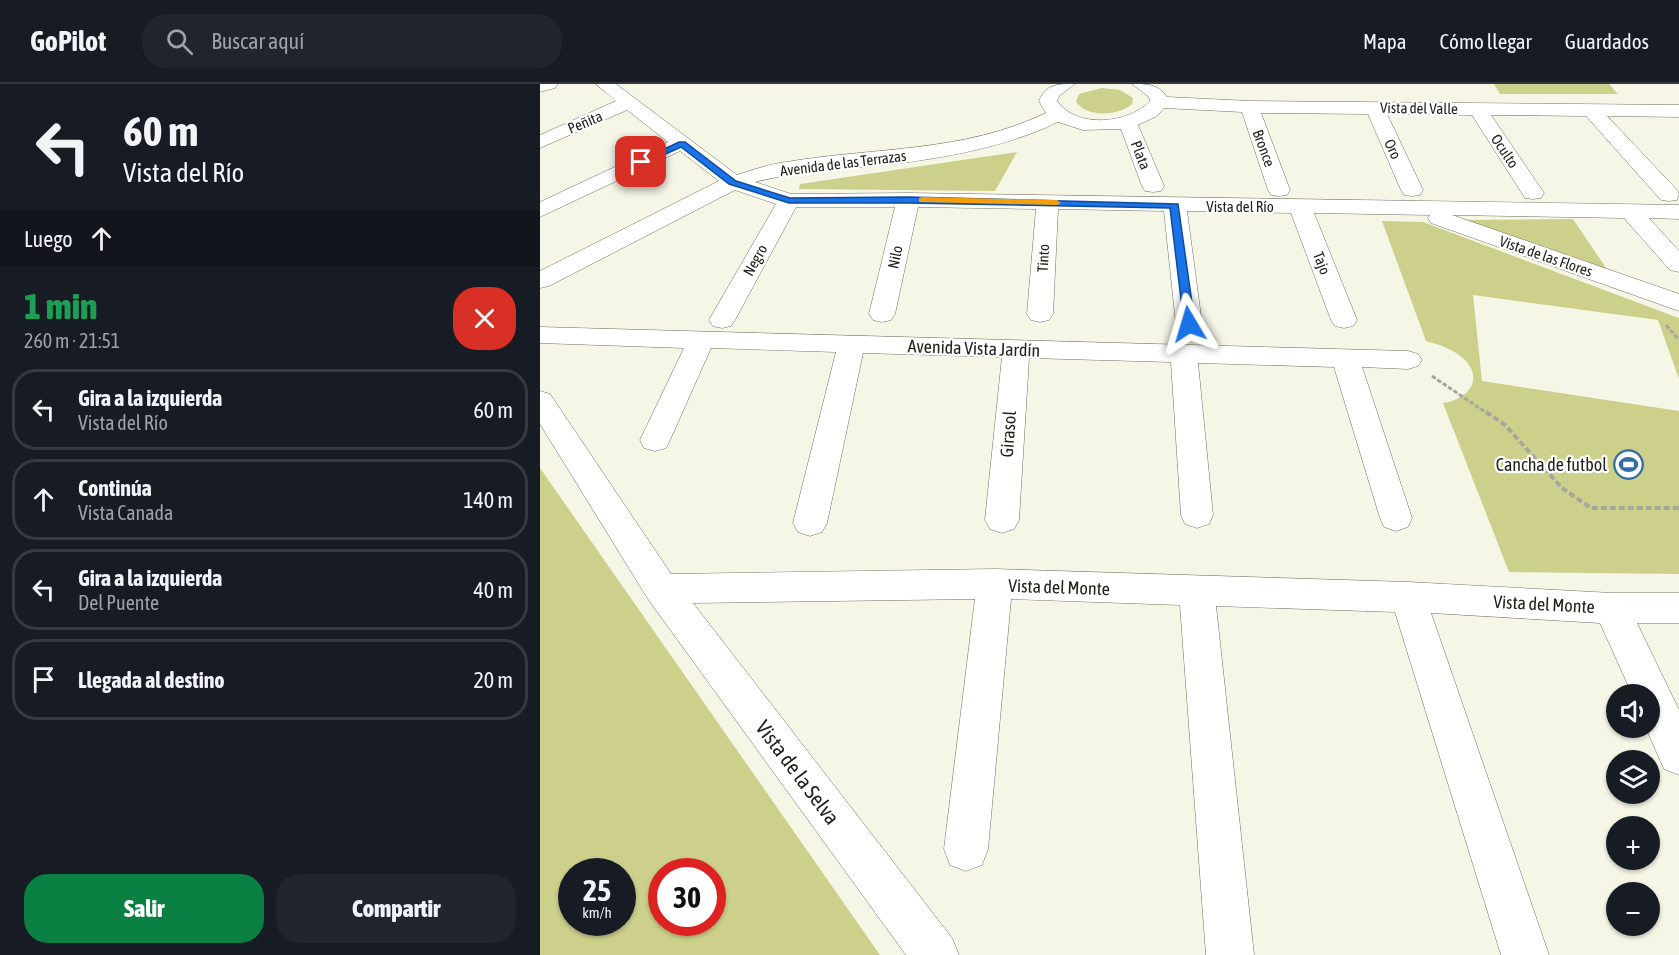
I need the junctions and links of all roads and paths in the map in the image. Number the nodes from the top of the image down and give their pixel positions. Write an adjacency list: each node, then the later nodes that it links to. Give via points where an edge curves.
1 (549, 84): 5 (street)
2 (605, 84): 6 (street)
3 (1066, 84): 13 (street, via 1051,93 1048,101)
4 (1141, 84): 7 (street)
5 (540, 87)
6 (629, 102): 15 (street, Peñita); 16 (street)
7 (1159, 102): 8 (street, Vista del Valle); 14 (street, via 1144,118)
8 (1250, 107): 9 (street, Vista del Valle); 19 (street, Bronce)
9 (1375, 108): 10 (street, Vista del Valle); 21 (street, Oro)
10 (1477, 108): 11 (street, Vista del Valle); 20 (street, Oculto)
11 (1590, 109): 12 (street, Vista del Valle); 25 (street)
12 (1679, 111)
13 (1058, 115): 14 (street, via 1090,125); 17 (street, Avenida de las Terrazas, via 1024,131 930,153 785,168)
14 (1128, 123): 18 (street, Plata)
15 (540, 142)
16 (682, 143): 17 (street); 28 (street)
17 (733, 183): 23 (street, Vista del Río); 31 (street, Avenida de las Terrazas)
18 (1153, 186)
19 (1279, 189)
20 (1533, 193)
21 (1412, 199): 27 (street, Vista del Río); 29 (street, Vista del Río); 32 (street, Vista de las Flores)
22 (908, 200): 23 (street, Vista del Río); 24 (street, Vista del Río); 33 (street, Nilo)
23 (789, 201): 35 (street, Negro)
24 (1047, 202): 26 (street, Vista del Río); 34 (street, Tinto)
25 (1674, 204): 29 (street, Vista del Río)
26 (1175, 206): 27 (street, Vista del Río); 37 (street)
27 (1300, 206): 36 (street, Tajo)
28 (540, 210)
29 (1632, 213): 30 (street)
30 (1679, 265)
31 (540, 281)
32 (1679, 303)
33 (882, 314)
34 (1040, 314)
35 (722, 320)
36 (1344, 320)
37 (1189, 324)
38 (540, 336): 39 (street, Avenida Vista Jardín)
39 (701, 340): 40 (street, Avenida Vista Jardín); 46 (street)
40 (851, 344): 41 (street, Avenida Vista Jardín); 51 (street)
41 (1016, 349): 42 (street, Avenida Vista Jardín); 50 (street, Girasol)
42 (1184, 354): 43 (street, Avenida Vista Jardín); 48 (street)
43 (1346, 358): 44 (street, Avenida Vista Jardín); 49 (street)
44 (1408, 360): 47 (path, via 1505,425 1562,488 1591,508)
45 (540, 401): 53 (street)
46 (655, 440)
47 (1679, 508)
48 (1197, 515)
49 (1396, 518)
50 (1002, 520)
51 (810, 523)
52 (995, 584): 53 (street, Vista del Monte); 54 (street, Vista del Monte); 59 (street)
53 (661, 589): 60 (street, Vista de la Selva)
54 (1197, 592): 55 (street, Vista del Monte); 61 (street)
55 (1408, 597): 56 (street, Vista del Monte); 62 (street)
56 (1612, 608): 57 (street, Vista del Monte); 58 (street)
57 (1679, 608)
58 (1679, 755)
59 (966, 849)
60 (935, 955)
61 (1230, 955)
62 (1525, 955)

